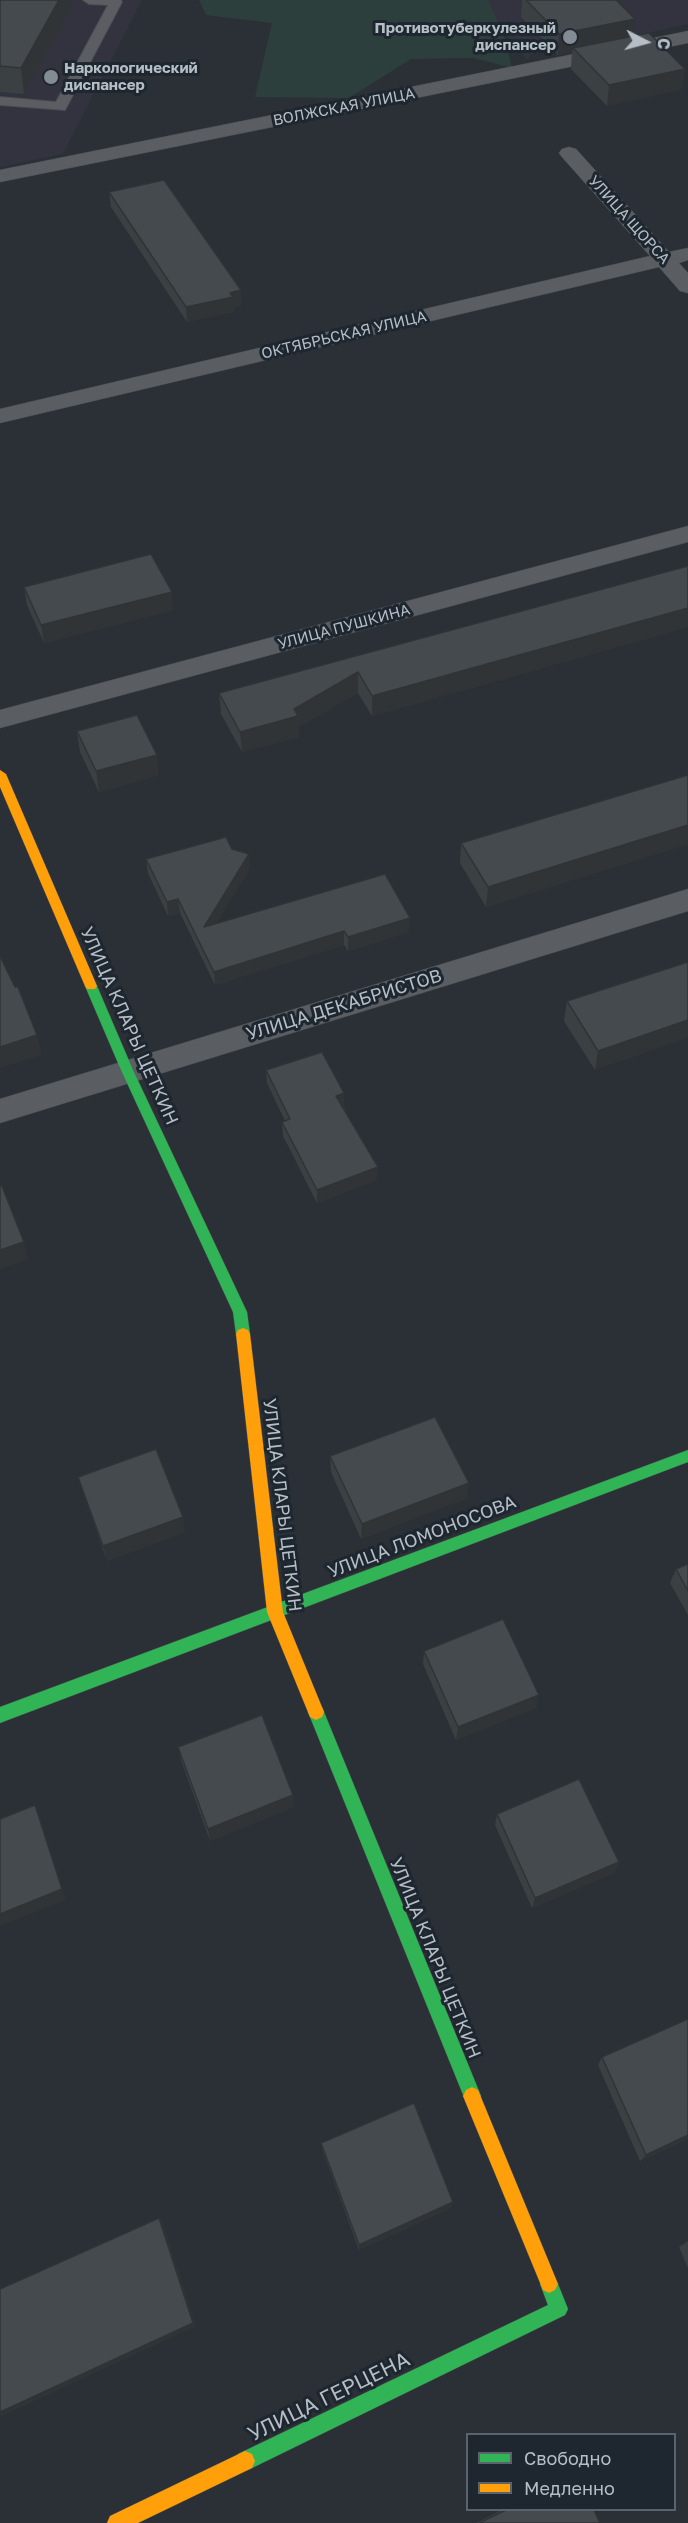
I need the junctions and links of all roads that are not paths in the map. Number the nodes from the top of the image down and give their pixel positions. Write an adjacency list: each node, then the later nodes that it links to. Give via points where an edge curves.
1 (88, 0): 3 (lane, via 116,3 60,107)
2 (688, 37): 5 (street, ВОЛЖСКАЯ УЛИЦА)
3 (0, 101)
4 (569, 153): 7 (street, УЛИЦА ЩОРСА)
5 (0, 176)
6 (688, 254): 7 (street, ОКТЯБРЬСКАЯ УЛИЦА)
7 (665, 260): 8 (street, УЛИЦА ЩОРСА); 9 (street, ОКТЯБРЬСКАЯ УЛИЦА)
8 (688, 286)
9 (0, 416)
10 (688, 534): 11 (street, УЛИЦА ПУШКИНА)
11 (0, 719)
12 (0, 774): 14 (street, УЛИЦА КЛАРЫ ЦЕТКИН)
13 (688, 900): 14 (street, УЛИЦА ДЕКАБРИСТОВ)
14 (127, 1070): 15 (street, УЛИЦА ДЕКАБРИСТОВ); 17 (street, УЛИЦА КЛАРЫ ЦЕТКИН, via 240,1312)
15 (0, 1111)
16 (688, 1456): 17 (street, УЛИЦА ЛОМОНОСОВА)
17 (275, 1612): 18 (street, УЛИЦА ЛОМОНОСОВА); 19 (street, УЛИЦА КЛАРЫ ЦЕТКИН)
18 (0, 1715)
19 (559, 2309): 20 (street, УЛИЦА ГЕРЦЕНА)
20 (117, 2523)

